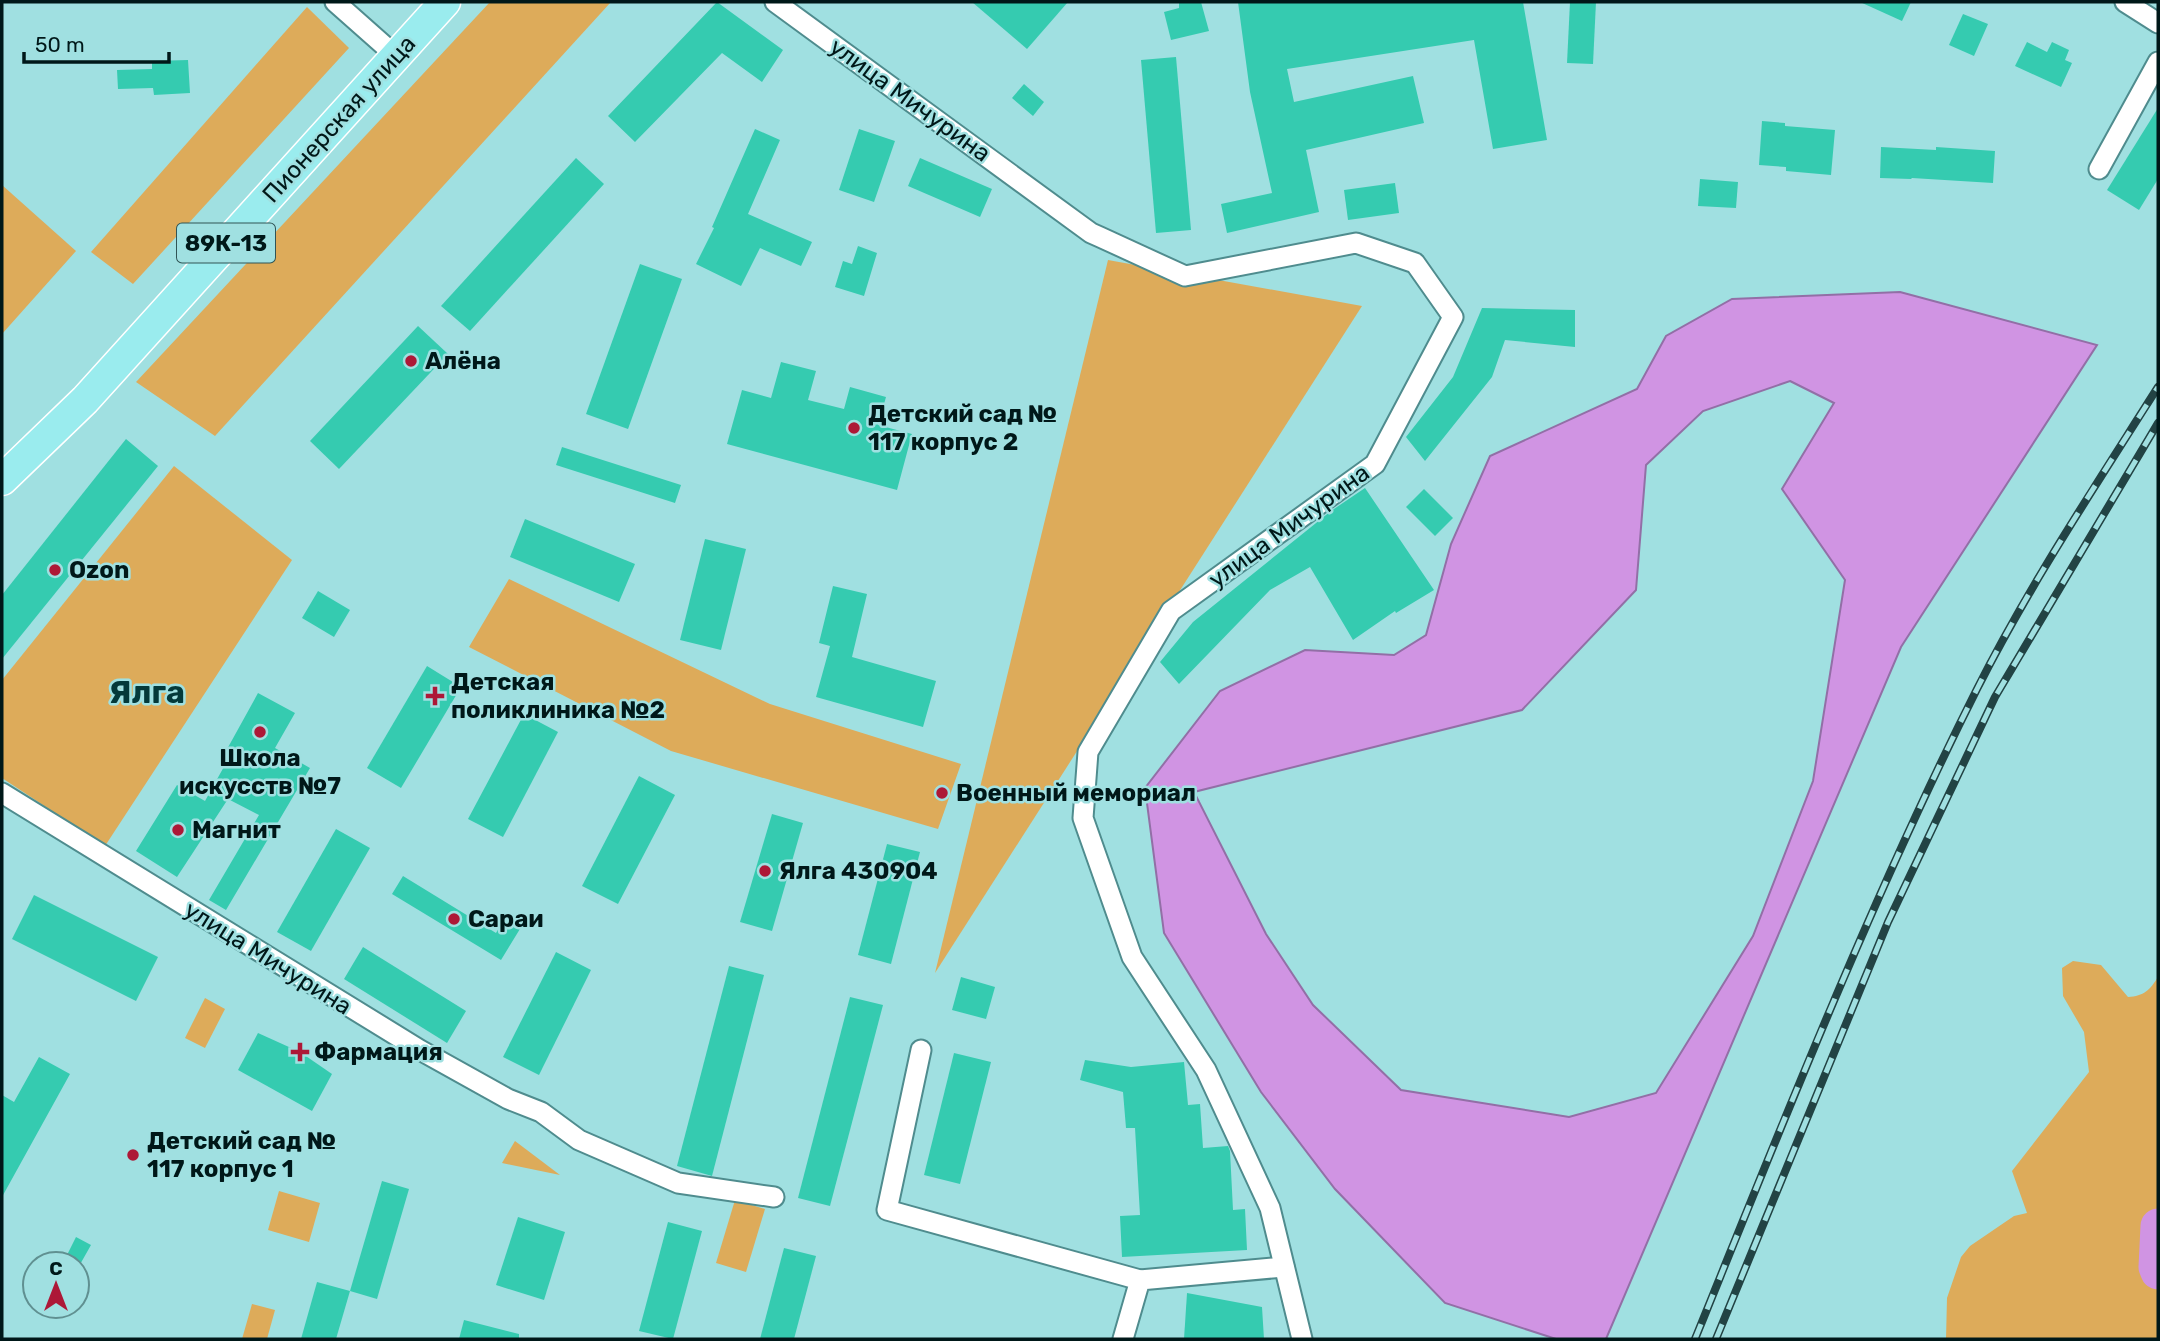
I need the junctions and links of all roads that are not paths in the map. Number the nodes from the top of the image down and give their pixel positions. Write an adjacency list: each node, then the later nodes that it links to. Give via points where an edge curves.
1 (335, 2): 6 (street)
2 (445, 2): 6 (main road, Пионерская улица / 89К-13)
3 (775, 2): 13 (street, улица Мичурина, via 1091,233 1185,276 1356,243 1415,263 1453,317 1375,464 1171,611 1088,752 1083,818 1132,957 1206,1070 1269,1208)
4 (2125, 2): 5 (street)
5 (2158, 23)
6 (396, 55): 9 (main road, Пионерская улица / 89К-13, via 85,400)
7 (2158, 62): 8 (street)
8 (2099, 169)
9 (2, 480)
10 (2, 793): 12 (street, улица Мичурина, via 408,1043 508,1099 541,1112 579,1140 678,1183)
11 (921, 1050): 14 (street, via 887,1210)
12 (774, 1197)
13 (1284, 1266): 14 (street); 16 (street, улица Мичурина)
14 (1140, 1280): 15 (street)
15 (1123, 1339)
16 (1302, 1339)

